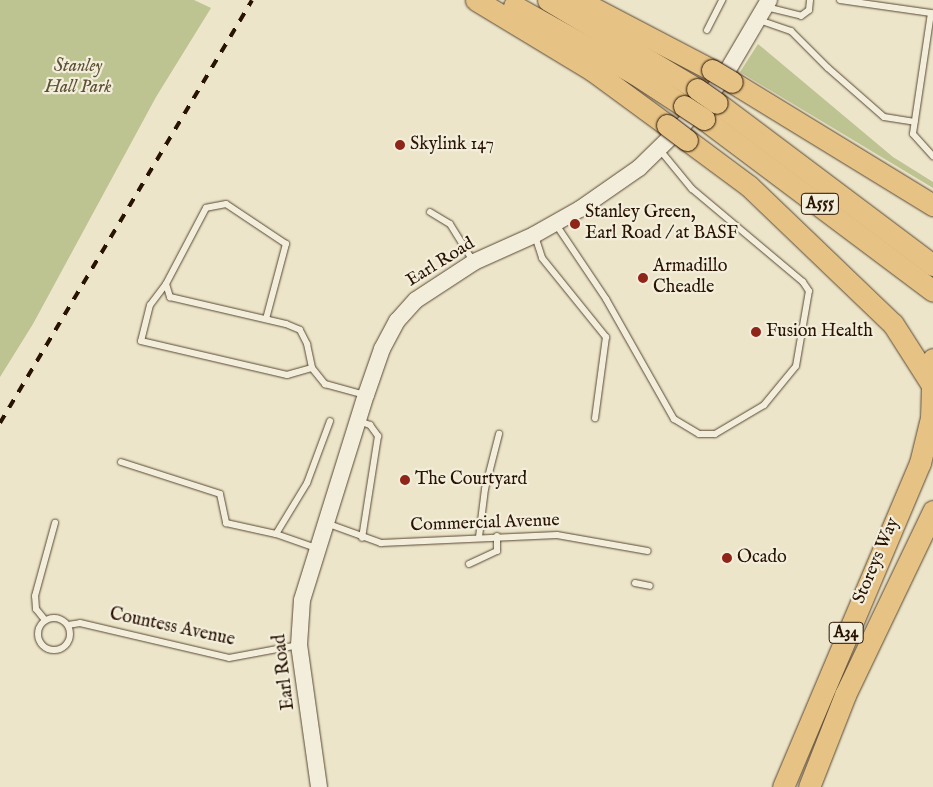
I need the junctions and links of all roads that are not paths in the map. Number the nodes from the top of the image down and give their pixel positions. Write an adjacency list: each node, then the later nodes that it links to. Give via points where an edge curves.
1 (476, 0): 26 (highway, bridge, via 592,70 749,186 893,324)
2 (502, 0): 11 (highway, A555, bridge, via 636,74 684,106)
3 (548, 0): 11 (highway, A555, bridge, via 697,89)
4 (578, 0): 15 (highway, bridge, via 712,70)
5 (722, 0): 9 (lane)
6 (810, 0): 8 (lane, via 809,10 801,16)
7 (840, 0): 10 (lane, via 931,13)
8 (765, 9): 12 (lane, via 884,117); 13 (street, Earl Road, via 722,80)
9 (707, 30)
10 (931, 33): 12 (lane)
11 (711, 111): 20 (highway, A555); 22 (highway, A555)
12 (915, 122): 14 (lane, via 913,134)
13 (659, 149): 17 (street, Earl Road, via 613,188); 17 (lane, via 692,189 803,282 809,291 796,366 764,405 715,434 699,434 674,419 606,298)
14 (933, 156)
15 (933, 204)
16 (430, 212): 19 (lane, via 450,224)
17 (555, 223): 18 (street, Earl Road)
18 (534, 235): 19 (street, Earl Road); 28 (lane, via 542,258 606,337)
19 (474, 262): 27 (street, Earl Road, via 416,300 397,321 382,349)
20 (933, 266)
21 (166, 284): 23 (lane, via 170,297); 23 (lane, via 206,208 226,204 286,244); 25 (lane, via 150,305 141,341 287,375)
22 (933, 291)
23 (266, 319): 25 (lane, via 300,330)
24 (933, 359): 26 (highway, A34)
25 (312, 368): 27 (lane, via 325,384)
26 (933, 387): 50 (highway, Storeys Way / A34, via 929,432 920,463)
27 (366, 395): 30 (street, Earl Road)
28 (594, 418)
29 (330, 420): 36 (lane, via 307,483)
30 (358, 421): 34 (street, Earl Road); 39 (lane, via 370,424 378,436)
31 (499, 434): 38 (lane, via 485,489)
32 (122, 462): 36 (lane, via 220,494 226,523)
33 (933, 511): 48 (highway, Storeys Way / A34, via 846,695)
34 (325, 522): 39 (lane, Commercial Avenue); 40 (street, Earl Road)
35 (56, 523): 45 (lane, via 35,596 36,608)
36 (276, 534): 40 (lane)
37 (497, 536): 38 (lane, Commercial Avenue); 41 (lane, Commercial Avenue, via 566,536); 42 (lane, via 497,551)
38 (479, 537): 39 (lane, Commercial Avenue, via 381,543)
39 (362, 538)
40 (316, 548): 47 (street, Earl Road, via 302,600)
41 (648, 551)
42 (469, 564)
43 (635, 583): 44 (lane)
44 (650, 586)
45 (45, 620): 46 (lane, via 60,619); 46 (lane, via 38,628 38,639 50,650 61,649 69,642)
46 (68, 625): 47 (lane, Countess Avenue, via 80,624 229,658)
47 (299, 645): 49 (street, Earl Road)
48 (810, 785)
49 (319, 787)
50 (783, 787)

